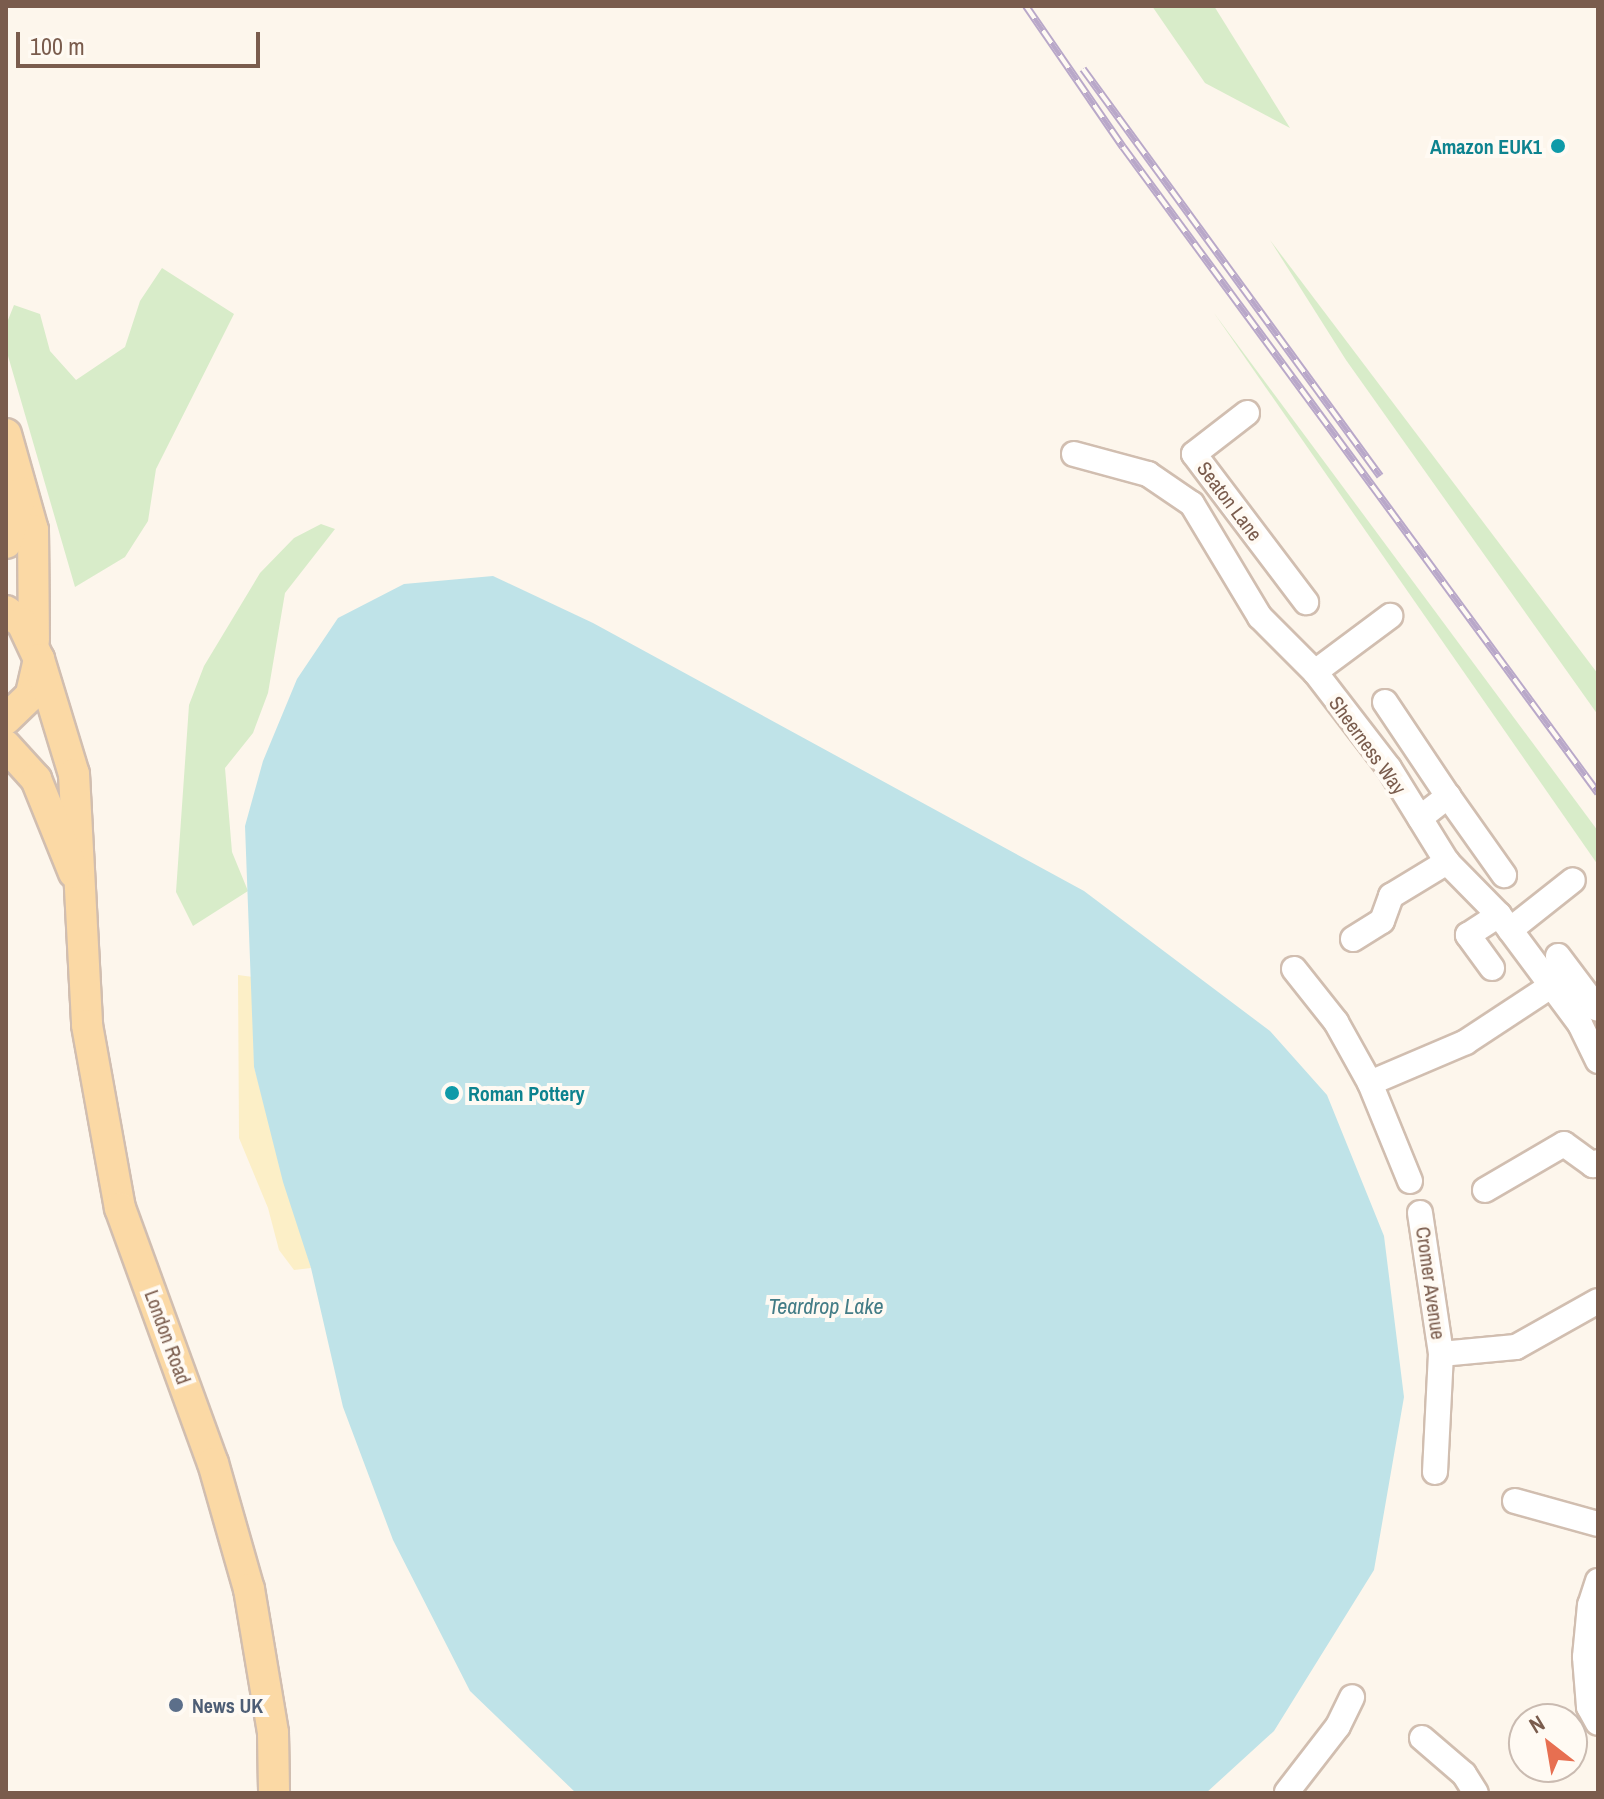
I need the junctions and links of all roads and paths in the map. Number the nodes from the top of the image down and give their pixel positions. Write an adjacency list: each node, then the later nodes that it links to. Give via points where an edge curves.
1 (1247, 413): 5 (street, Seaton Lane, via 1194,454)
2 (6, 434): 4 (main road, London Road)
3 (1074, 454): 6 (street, Sheerness Way, via 1148,474 1192,504)
4 (22, 491): 7 (main road); 11 (main road, London Road, via 33,530)
5 (1238, 511): 6 (street); 8 (street, Seaton Lane)
6 (1210, 527): 12 (street, Sheerness Way, via 1260,617)
7 (6, 543)
8 (1306, 602)
9 (6, 611): 11 (main road)
10 (1390, 616): 12 (street)
11 (36, 649): 14 (main road, via 31,695); 20 (main road, London Road, via 74,774 80,830)
12 (1315, 672): 17 (street, Sheerness Way, via 1389,768)
13 (1385, 702): 16 (street, Sheerness Way)
14 (6, 719)
15 (6, 746): 20 (main road, London Road, via 36,779)
16 (1448, 796): 17 (street); 19 (street, Sheerness Way)
17 (1420, 818): 18 (street, Sheerness Way)
18 (1447, 862): 22 (street, Sheerness Way); 23 (street, via 1391,896 1382,921)
19 (1504, 875)
20 (76, 878): 44 (main road, London Road, via 87,1025 120,1208 213,1463 249,1589 273,1733)
21 (1573, 880): 22 (street)
22 (1504, 922): 25 (street, via 1468,935); 27 (street, Sheerness Way)
23 (1353, 939)
24 (1558, 956): 28 (street)
25 (1492, 968)
26 (1294, 969): 30 (street, via 1336,1022)
27 (1551, 986): 29 (street, Sheerness Way, via 1580,1024); 30 (street, via 1466,1042)
28 (1598, 1009)
29 (1598, 1061)
30 (1370, 1083): 32 (street)
31 (1598, 1162): 33 (street, via 1593,1165 1564,1144)
32 (1410, 1181)
33 (1485, 1190)
34 (1420, 1213): 36 (street, Cromer Avenue)
35 (1598, 1301): 36 (street, Cromer Avenue, via 1516,1347)
36 (1441, 1354): 37 (street, Cromer Avenue)
37 (1435, 1472)
38 (1515, 1501): 39 (street)
39 (1598, 1524)
40 (1597, 1588): 42 (street, via 1585,1657 1589,1707)
41 (1352, 1697): 45 (street, via 1338,1726)
42 (1598, 1723)
43 (1422, 1738): 46 (street, via 1464,1774)
44 (274, 1793)
45 (1287, 1793)
46 (1476, 1793)

